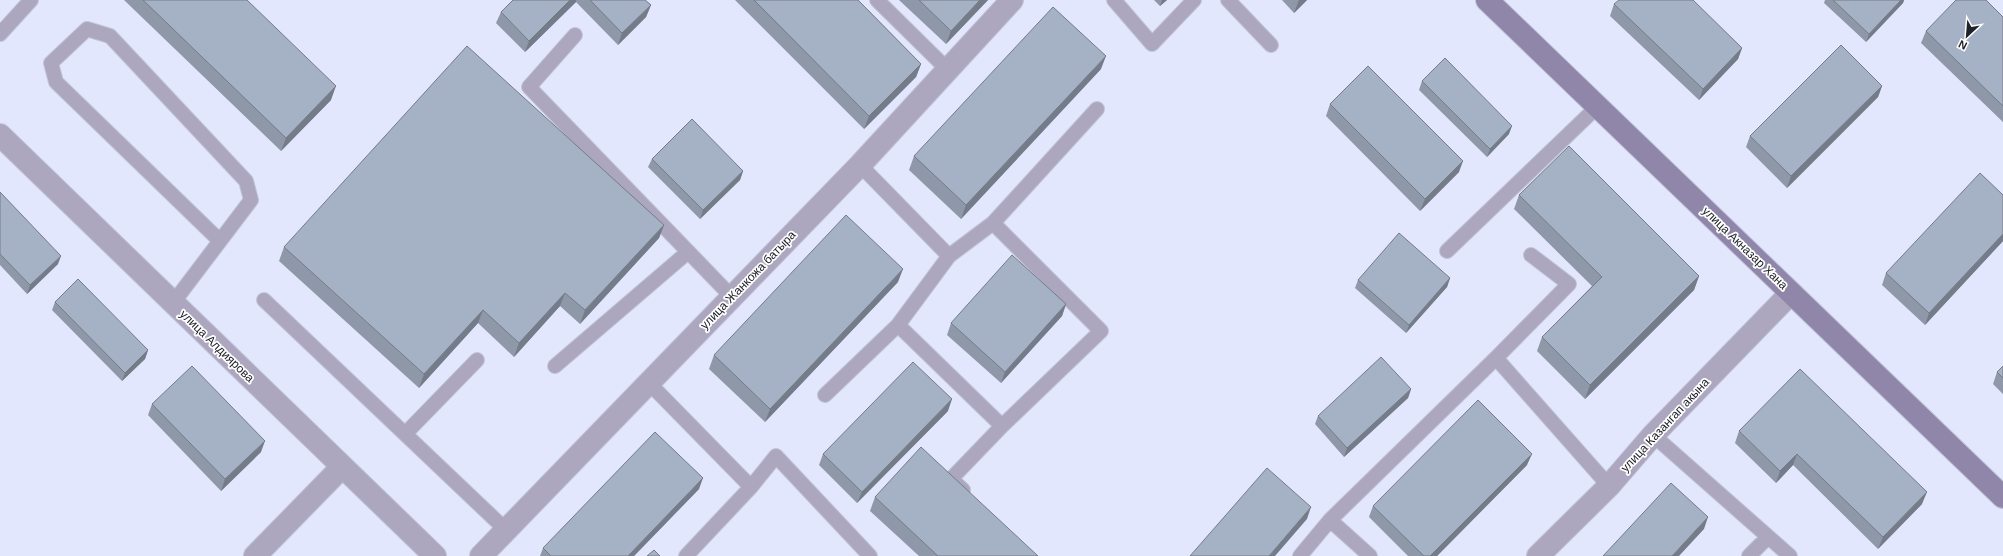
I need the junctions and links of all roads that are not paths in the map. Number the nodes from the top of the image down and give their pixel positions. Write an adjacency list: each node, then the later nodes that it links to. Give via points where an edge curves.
1 (31, 0): 8 (lane)
2 (877, 0): 11 (lane)
3 (1012, 0): 11 (street, улица Жанкожа батыра)
4 (1114, 0): 5 (lane, via 1152,44)
5 (1194, 0)
6 (1228, 0): 10 (lane)
7 (1487, 0): 12 (main road, улица Акназар Хана)
8 (0, 34)
9 (575, 35): 19 (lane, via 529,87)
10 (1271, 45)
11 (948, 70): 15 (street, улица Жанкожа батыра)
12 (1598, 106): 18 (lane); 22 (main road, улица Акназар Хана)
13 (1097, 109): 16 (lane)
14 (0, 135): 25 (street, улица Алдиярова)
15 (860, 165): 21 (lane); 23 (street, улица Жанкожа батыра)
16 (993, 223): 21 (lane); 32 (lane, via 1101,331)
17 (220, 241): 17 (lane, via 251,200 246,181 110,36 87,30 51,63 56,82); 25 (lane)
18 (1447, 251)
19 (688, 252): 23 (lane); 29 (lane)
20 (1530, 255): 27 (lane, via 1569,284)
21 (949, 256): 26 (lane)
22 (1791, 293): 34 (street, улица Казангап акына); 38 (main road, улица Акназар Хана)
23 (732, 297): 30 (street, улица Жанкожа батыра)
24 (264, 300): 33 (lane)
25 (174, 303): 35 (street, улица Алдиярова)
26 (898, 325): 31 (lane); 32 (lane)
27 (1496, 358): 36 (lane); 40 (lane)
28 (477, 360): 33 (lane)
29 (555, 366)
30 (649, 383): 37 (lane); 41 (street, улица Жанкожа батыра)
31 (825, 395)
32 (1002, 426): 39 (lane, via 951,480)
33 (405, 434): 41 (lane)
34 (1653, 435): 36 (street, улица Казангап акына); 42 (lane)
35 (342, 467): 43 (street); 44 (street, улица Алдиярова)
36 (1609, 486): 50 (street, улица Казангап акына)
37 (751, 487): 46 (lane); 47 (lane, via 776,456)
38 (2003, 496)
39 (975, 501)
40 (1330, 520): 48 (lane); 49 (lane)
41 (506, 530): 45 (street, улица Жанкожа батыра)
42 (1768, 537): 51 (lane); 52 (lane)
43 (255, 556)
44 (435, 556)
45 (481, 556)
46 (686, 556)
47 (870, 556)
48 (1300, 556)
49 (1370, 556)
50 (1538, 556)
51 (1749, 556)
52 (1790, 556)

